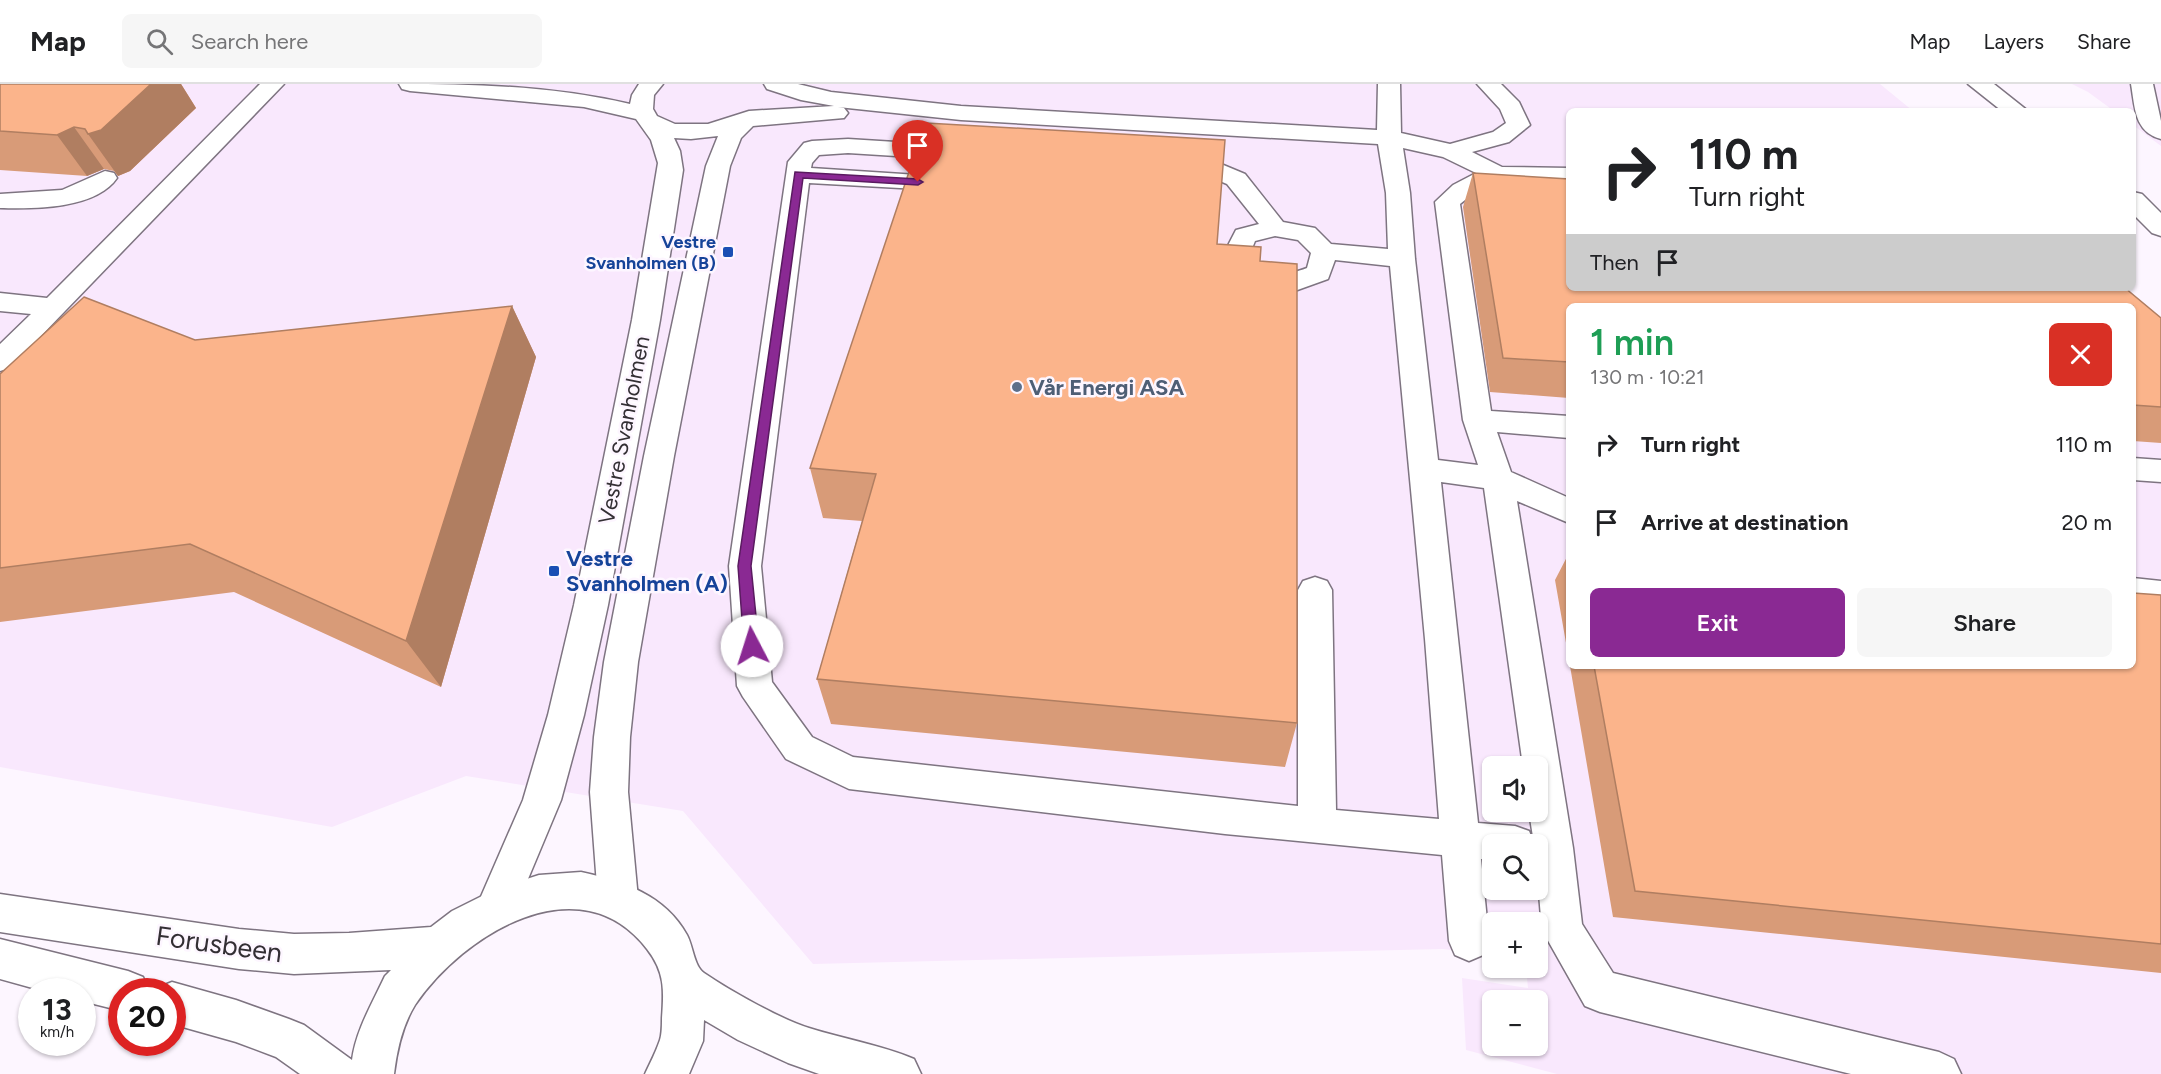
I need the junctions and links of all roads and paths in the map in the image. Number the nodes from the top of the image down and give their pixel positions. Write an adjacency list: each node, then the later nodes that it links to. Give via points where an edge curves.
1 (273, 84): 33 (street)
2 (410, 84): 12 (street, via 584,100)
3 (652, 84): 12 (street, via 640,103)
4 (768, 84): 13 (street, via 768,101)
5 (775, 84): 11 (street, via 831,99)
6 (1389, 84): 15 (street)
7 (1488, 84): 16 (street, via 1511,107 1518,125 1501,137)
8 (1979, 84): 10 (street)
9 (2142, 84): 14 (street, via 2150,124)
10 (2013, 108)
11 (961, 113): 13 (street, via 827,113); 15 (street)
12 (648, 119): 13 (street, via 667,129 686,132 726,128); 51 (street, Vestre Svanholmen, via 665,140 671,170 646,321 566,715 542,800)
13 (745, 120): 50 (street, Vestre Svanholmen, via 730,136 718,166 621,662 609,792)
14 (2161, 132)
15 (1389, 138): 16 (street); 31 (street, via 1398,193)
16 (1450, 151): 19 (street)
17 (977, 154): 20 (street, via 848,146 813,148 800,162)
18 (1153, 165): 28 (street, via 1212,169 1236,179)
19 (1496, 173): 21 (street); 35 (street, via 1467,185 1446,202)
20 (798, 175): 23 (street); 45 (street, via 745,566 755,686 799,748 849,773)
21 (1566, 175)
22 (105, 178): 24 (street, via 68,197)
23 (918, 182)
24 (0, 201)
25 (2136, 201): 27 (street)
26 (2136, 202): 29 (street)
27 (2161, 214)
28 (1275, 228): 30 (street, via 1306,234); 30 (street, via 1245,236 1235,257 1254,277 1289,284 1319,273)
29 (2161, 228)
30 (1324, 251): 31 (street)
31 (1401, 259): 38 (street)
32 (0, 302): 33 (street)
33 (53, 307): 34 (street)
34 (0, 361)
35 (1478, 420): 36 (street); 40 (street)
36 (1566, 427)
37 (2136, 469): 39 (street)
38 (1425, 470): 40 (street); 47 (street)
39 (2161, 471)
40 (1498, 478): 41 (street); 46 (street)
41 (1566, 510)
42 (1316, 590): 45 (street)
43 (2136, 591): 44 (street)
44 (2161, 594)
45 (1317, 826): 47 (street)
46 (1544, 834)
47 (1459, 839): 48 (street); 53 (street)
48 (1482, 841)
49 (1548, 857): 63 (street, via 1562,930 1600,991)
50 (618, 899): 51 (street, via 581,891 538,894); 56 (street, via 649,919 672,948)
51 (496, 908): 54 (street)
52 (0, 914): 54 (street, Forusbeen, via 294,954)
53 (1469, 941)
54 (438, 946): 60 (street, via 400,991 376,1043)
55 (0, 959): 57 (street)
56 (685, 985): 61 (street, via 682,1041); 62 (street, via 753,1025 803,1048)
57 (108, 987)
58 (186, 1007): 59 (street, via 288,1040)
59 (336, 1074)
60 (372, 1074)
61 (667, 1074)
62 (899, 1074)
63 (1939, 1074)

